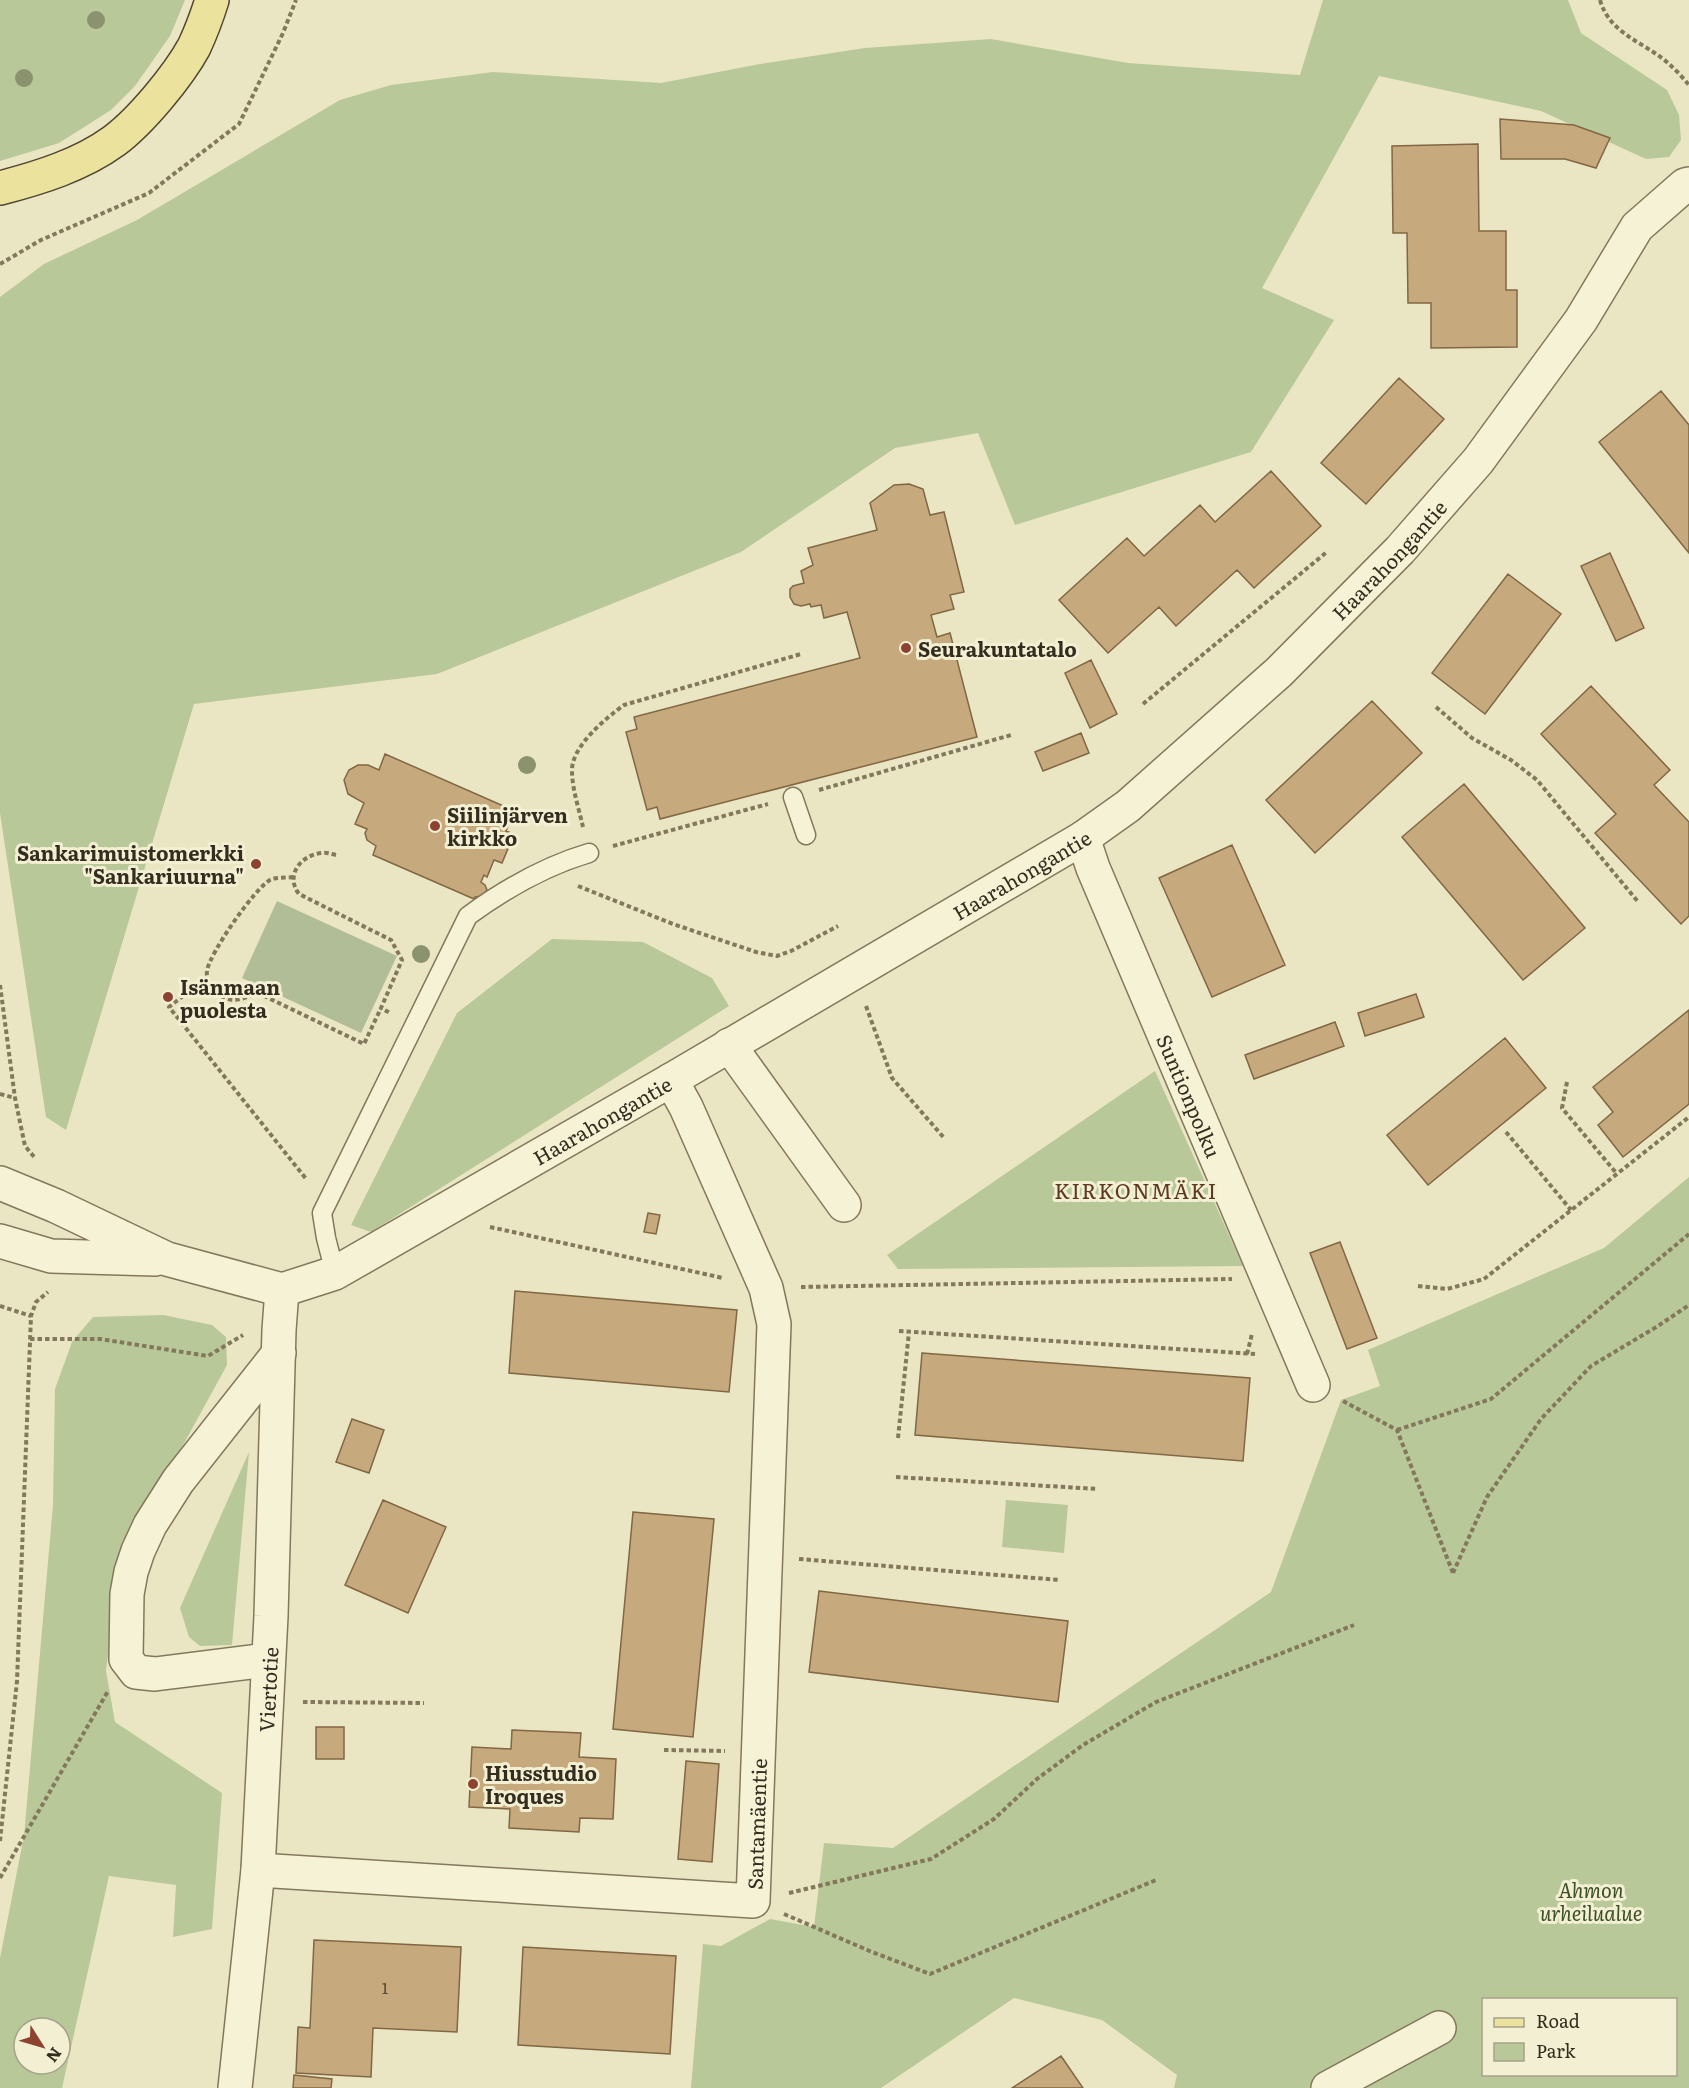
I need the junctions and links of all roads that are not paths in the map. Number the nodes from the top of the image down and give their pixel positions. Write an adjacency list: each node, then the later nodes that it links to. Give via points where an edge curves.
1 (212, 0): 3 (main road, via 193,48 163,91 114,141 74,163)
2 (1689, 184): 6 (street, Haarahongantie, via 1637,227 1581,320 1478,461 1400,550 1279,672 1128,806)
3 (0, 188)
4 (793, 797): 5 (lane)
5 (806, 835)
6 (1083, 838): 8 (street, Haarahongantie); 17 (street, Suntionpolku)
7 (588, 853): 14 (lane, via 542,871 468,916 322,1213)
8 (729, 1045): 9 (street, Haarahongantie); 11 (street)
9 (671, 1080): 14 (street, Haarahongantie); 19 (street, Santamäentie, via 766,1288 774,1324 753,1901)
10 (0, 1183): 13 (street)
11 (844, 1205)
12 (0, 1240): 13 (street, via 51,1256)
13 (167, 1260): 15 (street)
14 (335, 1273): 15 (street, Haarahongantie)
15 (282, 1290): 16 (street, Viertotie)
16 (279, 1353): 18 (street, Viertotie); 18 (street, via 178,1481 150,1525 131,1572 127,1594 126,1659 136,1672 155,1674)
17 (1313, 1385)
18 (268, 1660): 19 (street, Viertotie)
19 (258, 1870): 21 (street, Viertotie)
20 (1439, 2028): 22 (street)
21 (235, 2088)
22 (1328, 2088)

